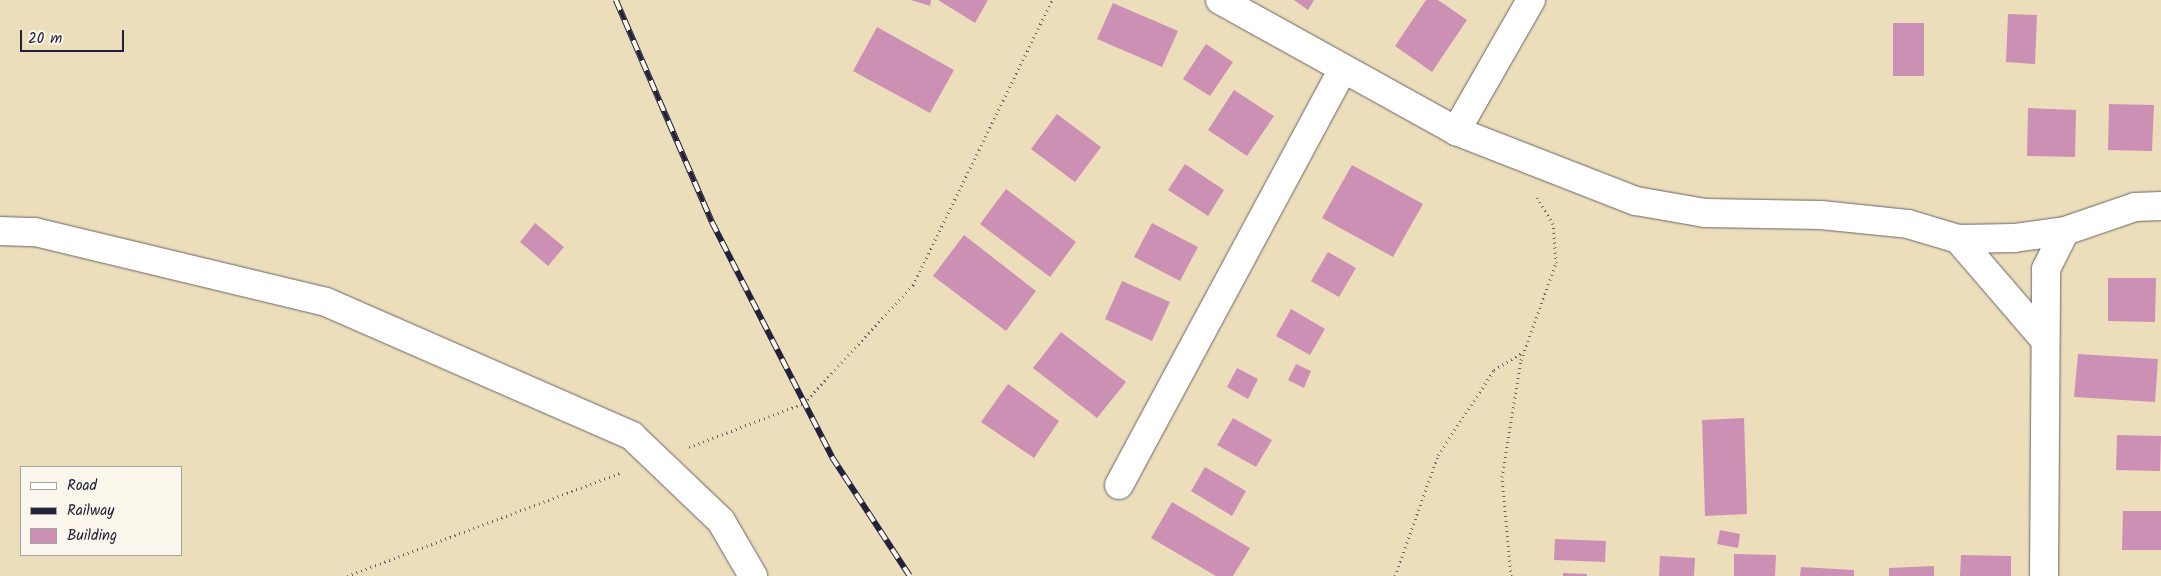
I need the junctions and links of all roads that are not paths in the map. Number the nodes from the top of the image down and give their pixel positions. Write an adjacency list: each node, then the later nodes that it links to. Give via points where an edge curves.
1 (1220, 0): 3 (street)
2 (1531, 0): 4 (street)
3 (1342, 70): 4 (street); 10 (street)
4 (1456, 130): 8 (street, via 1636,201 1704,213 1821,215 1908,224)
5 (2161, 206): 7 (street, via 2135,207)
6 (0, 231): 11 (street, via 35,232 326,302 632,436 721,520)
7 (2065, 231): 8 (street, via 2014,238); 9 (street, via 2046,269)
8 (1958, 239): 9 (street)
9 (2045, 340): 12 (street)
10 (1119, 485)
11 (753, 576)
12 (2044, 576)

